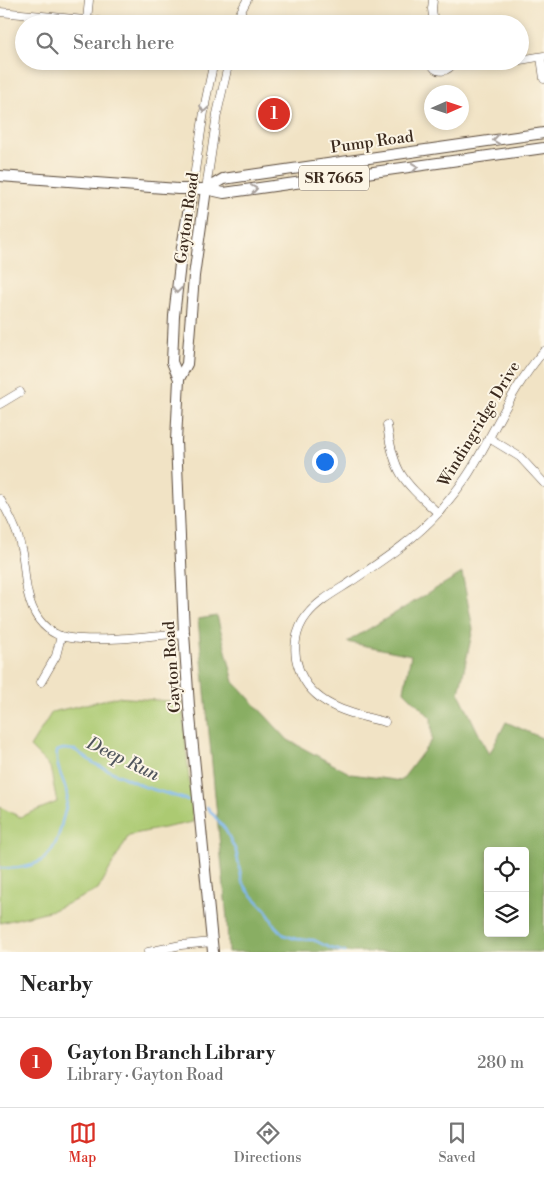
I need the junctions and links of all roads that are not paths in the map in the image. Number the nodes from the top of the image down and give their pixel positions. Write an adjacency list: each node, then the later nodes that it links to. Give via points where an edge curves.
1 (89, 0): 6 (street)
2 (247, 0): 7 (street)
3 (433, 0): 8 (street)
4 (0, 12): 5 (street)
5 (33, 15)
6 (88, 15)
7 (240, 15)
8 (433, 15)
9 (542, 57): 10 (street); 13 (street)
10 (529, 59)
11 (212, 70): 18 (street, Gayton Road, one-way to 18)
12 (227, 70): 17 (street, Gayton Road)
13 (544, 79)
14 (544, 133): 17 (main road, Pump Road / SR 7665, one-way to 17, via 223,179)
15 (544, 148): 17 (main road, Pump Road / SR 7665, one-way to 15, via 224,193)
16 (0, 176): 18 (main road, Pump Road / SR 7665)
17 (206, 189): 18 (main road, Pump Road / SR 7665); 20 (main road, Gayton Road, via 194,268 187,364)
18 (192, 190): 20 (main road, Gayton Road, one-way to 20, via 172,341 172,362)
19 (544, 350): 24 (street, Windingridge Drive, via 524,376)
20 (179, 379): 28 (main road, Gayton Road, via 176,441)
21 (20, 392): 22 (street)
22 (0, 404)
23 (387, 425): 27 (street, via 391,451 401,476)
24 (489, 438): 25 (street, via 520,457); 27 (street, Windingridge Drive, via 469,474)
25 (544, 483)
26 (0, 499): 29 (street, via 21,547 33,612 38,620)
27 (438, 514): 31 (street, Windingridge Drive, via 400,548 314,608 302,623 297,637 295,651 299,670 316,694 348,713)
28 (184, 633): 29 (street, via 88,639); 32 (main road, Gayton Road)
29 (61, 636): 30 (street, via 56,656)
30 (41, 682)
31 (385, 722)
32 (213, 947): 33 (street, via 181,945)
33 (148, 952)

